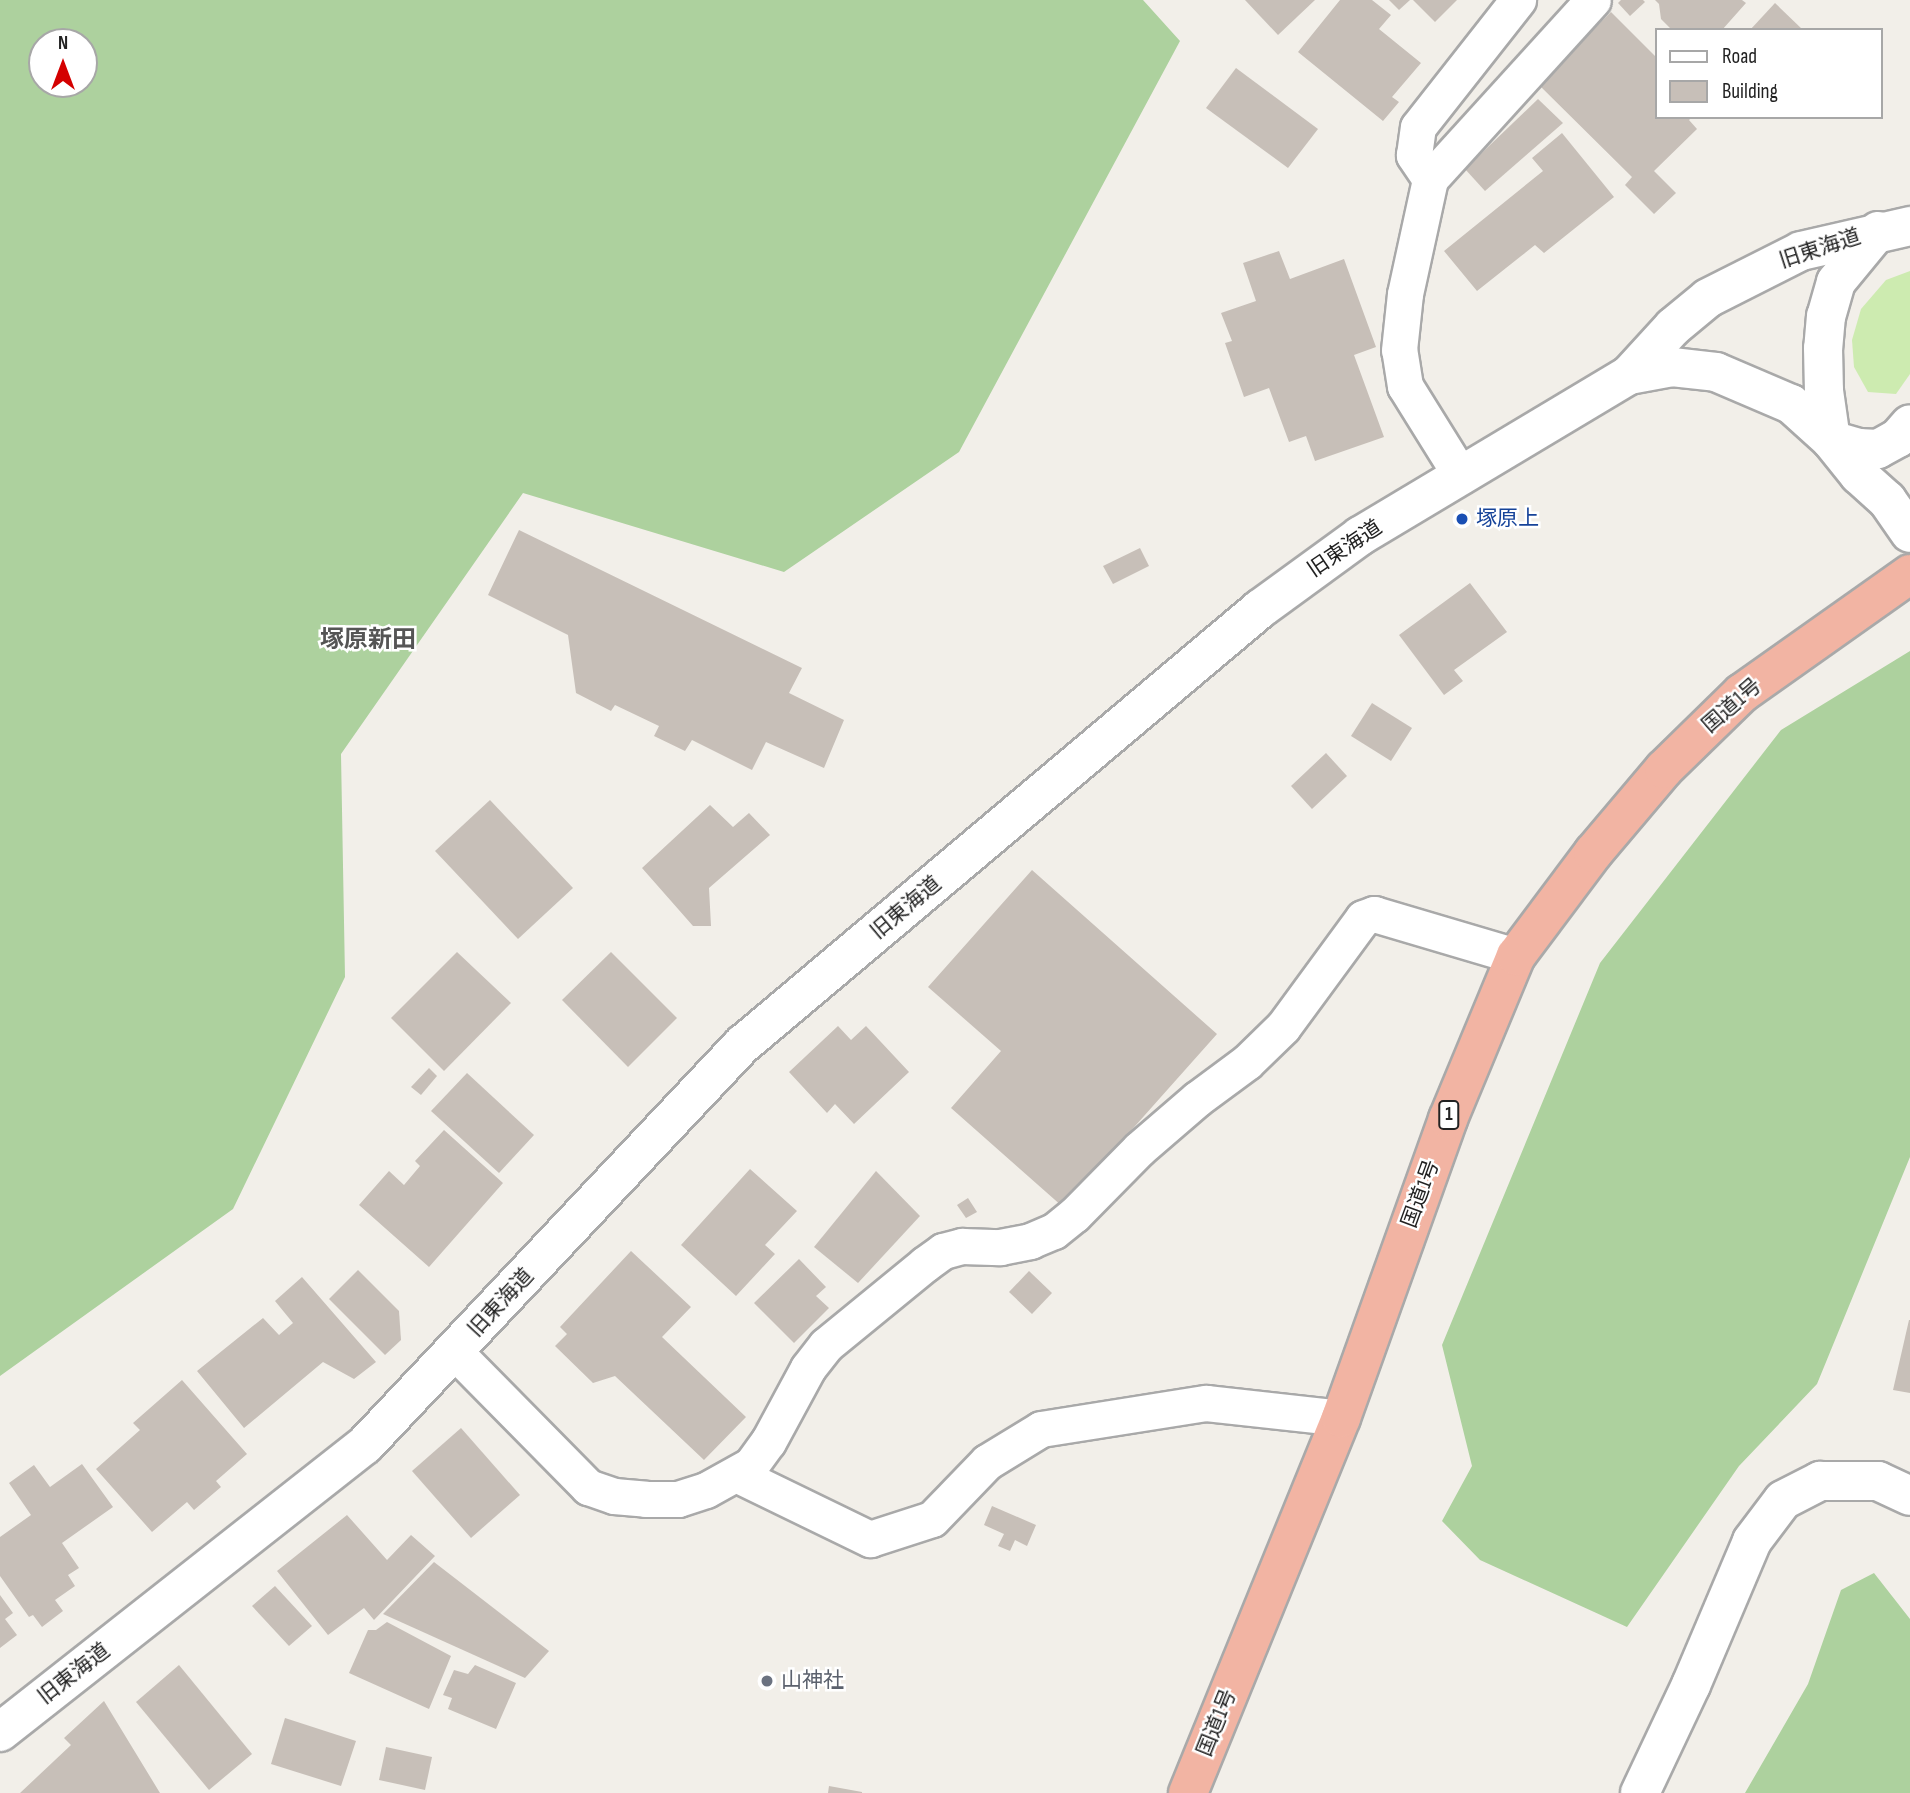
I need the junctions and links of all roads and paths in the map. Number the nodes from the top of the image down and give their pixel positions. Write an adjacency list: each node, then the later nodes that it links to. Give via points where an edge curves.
1 (1518, 0): 3 (lane, via 1418,127 1414,155)
2 (1592, 0): 3 (lane)
3 (1430, 179): 8 (lane, via 1405,294 1399,350 1405,386)
4 (1894, 229): 5 (street, 旧東海道, via 1801,251 1707,298); 7 (street, via 1836,282 1823,348)
5 (1629, 375): 7 (street, via 1672,367 1716,372 1791,404); 8 (street, 旧東海道)
6 (1904, 431): 7 (street, via 1878,449); 9 (street)
7 (1831, 440): 9 (street)
8 (1461, 476): 13 (street, 旧東海道, via 1360,536 1260,609 743,1045)
9 (1887, 500): 10 (street)
10 (1910, 533)
11 (1910, 574): 12 (highway, 国道1号 / 1, via 1742,692 1664,769 1593,853)
12 (1516, 956): 14 (highway, 国道1号 / 1, via 1448,1119); 15 (lane, via 1374,914 1363,918 1283,1027 1139,1149 1054,1231 1000,1247 962,1246 943,1251 826,1345 808,1368 768,1442)
13 (455, 1352): 15 (lane, via 588,1487 614,1496 678,1499); 17 (street, 旧東海道, via 365,1445)
14 (1341, 1418): 15 (lane, via 1206,1403 1041,1429 987,1462 932,1519 870,1539); 18 (highway, 国道1号 / 1)
15 (738, 1475)
16 (1910, 1496): 19 (street, via 1878,1480 1819,1482 1783,1500 1752,1541)
17 (0, 1732)
18 (1188, 1793)
19 (1640, 1793)

